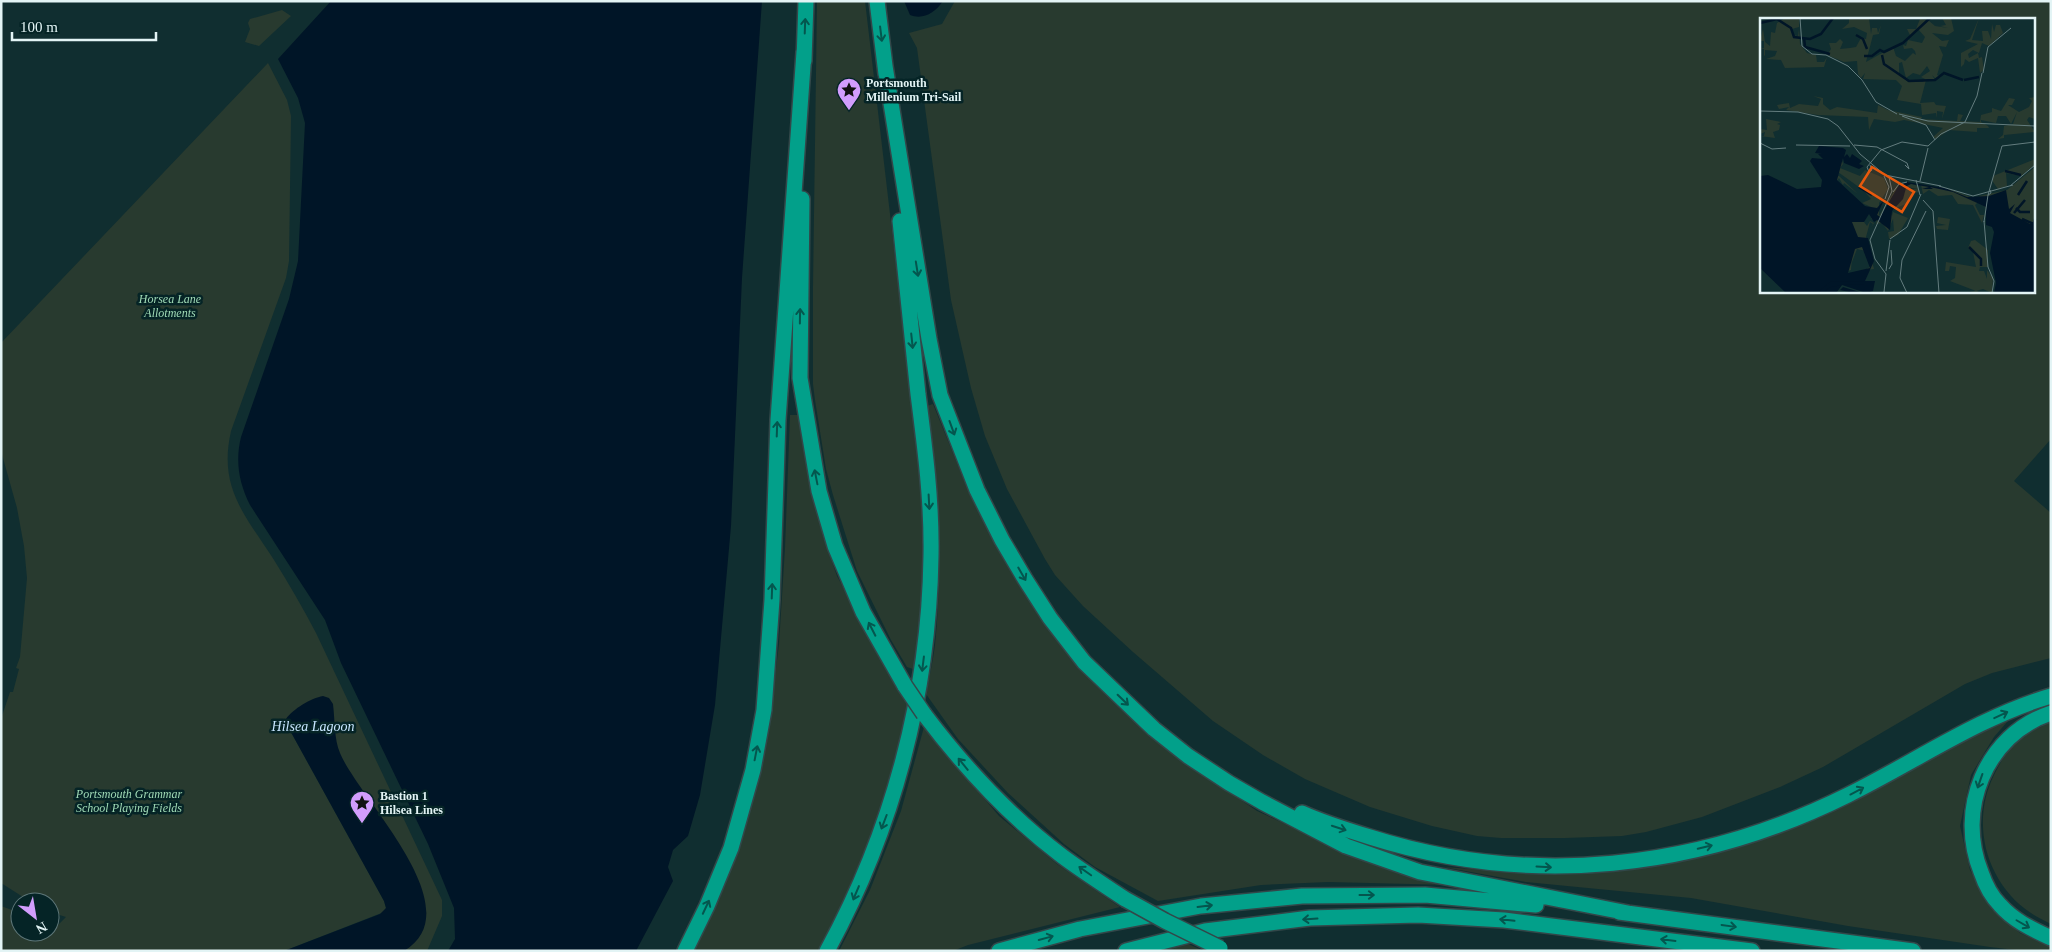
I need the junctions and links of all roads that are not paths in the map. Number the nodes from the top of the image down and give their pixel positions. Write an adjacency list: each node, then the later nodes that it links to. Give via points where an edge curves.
1 (806, 1): 3 (highway, one-way to 1)
2 (877, 1): 4 (highway, one-way to 4)
3 (804, 52): 10 (highway, one-way to 3, bridge, via 1125,899 1061,855 1006,808 967,769 924,714 864,612 835,546 819,491 800,378); 11 (highway, one-way to 3, via 731,848 753,770 764,710 772,600 779,401)
4 (885, 66): 7 (highway, one-way to 7, via 928,339 940,395 977,490 1025,579 1084,662 1154,729); 12 (highway, one-way to 12, via 928,477 932,555 928,616 915,712 891,806 844,920)
5 (2051, 696): 7 (highway, one-way to 5, via 1322,822 1396,846 1451,858 1565,868 1607,864 1704,848 1799,818 2014,708)
6 (2051, 713): 9 (highway, one-way to 9, via 2016,733 1998,749 1984,770 1975,797 1971,827 1975,858 1986,886 1998,904 2011,917)
7 (1229, 783): 8 (highway, via 1346,846 1420,872)
8 (1628, 913): 13 (highway, one-way to 8, via 1080,929 1201,906 1302,896 1425,895); 16 (highway, one-way to 16)
9 (2051, 938)
10 (1223, 949)
11 (685, 951)
12 (827, 951)
13 (999, 951)
14 (1126, 951): 15 (highway, one-way to 14, via 1504,920 1418,916 1300,919 1205,931)
15 (1752, 951)
16 (1913, 951)

